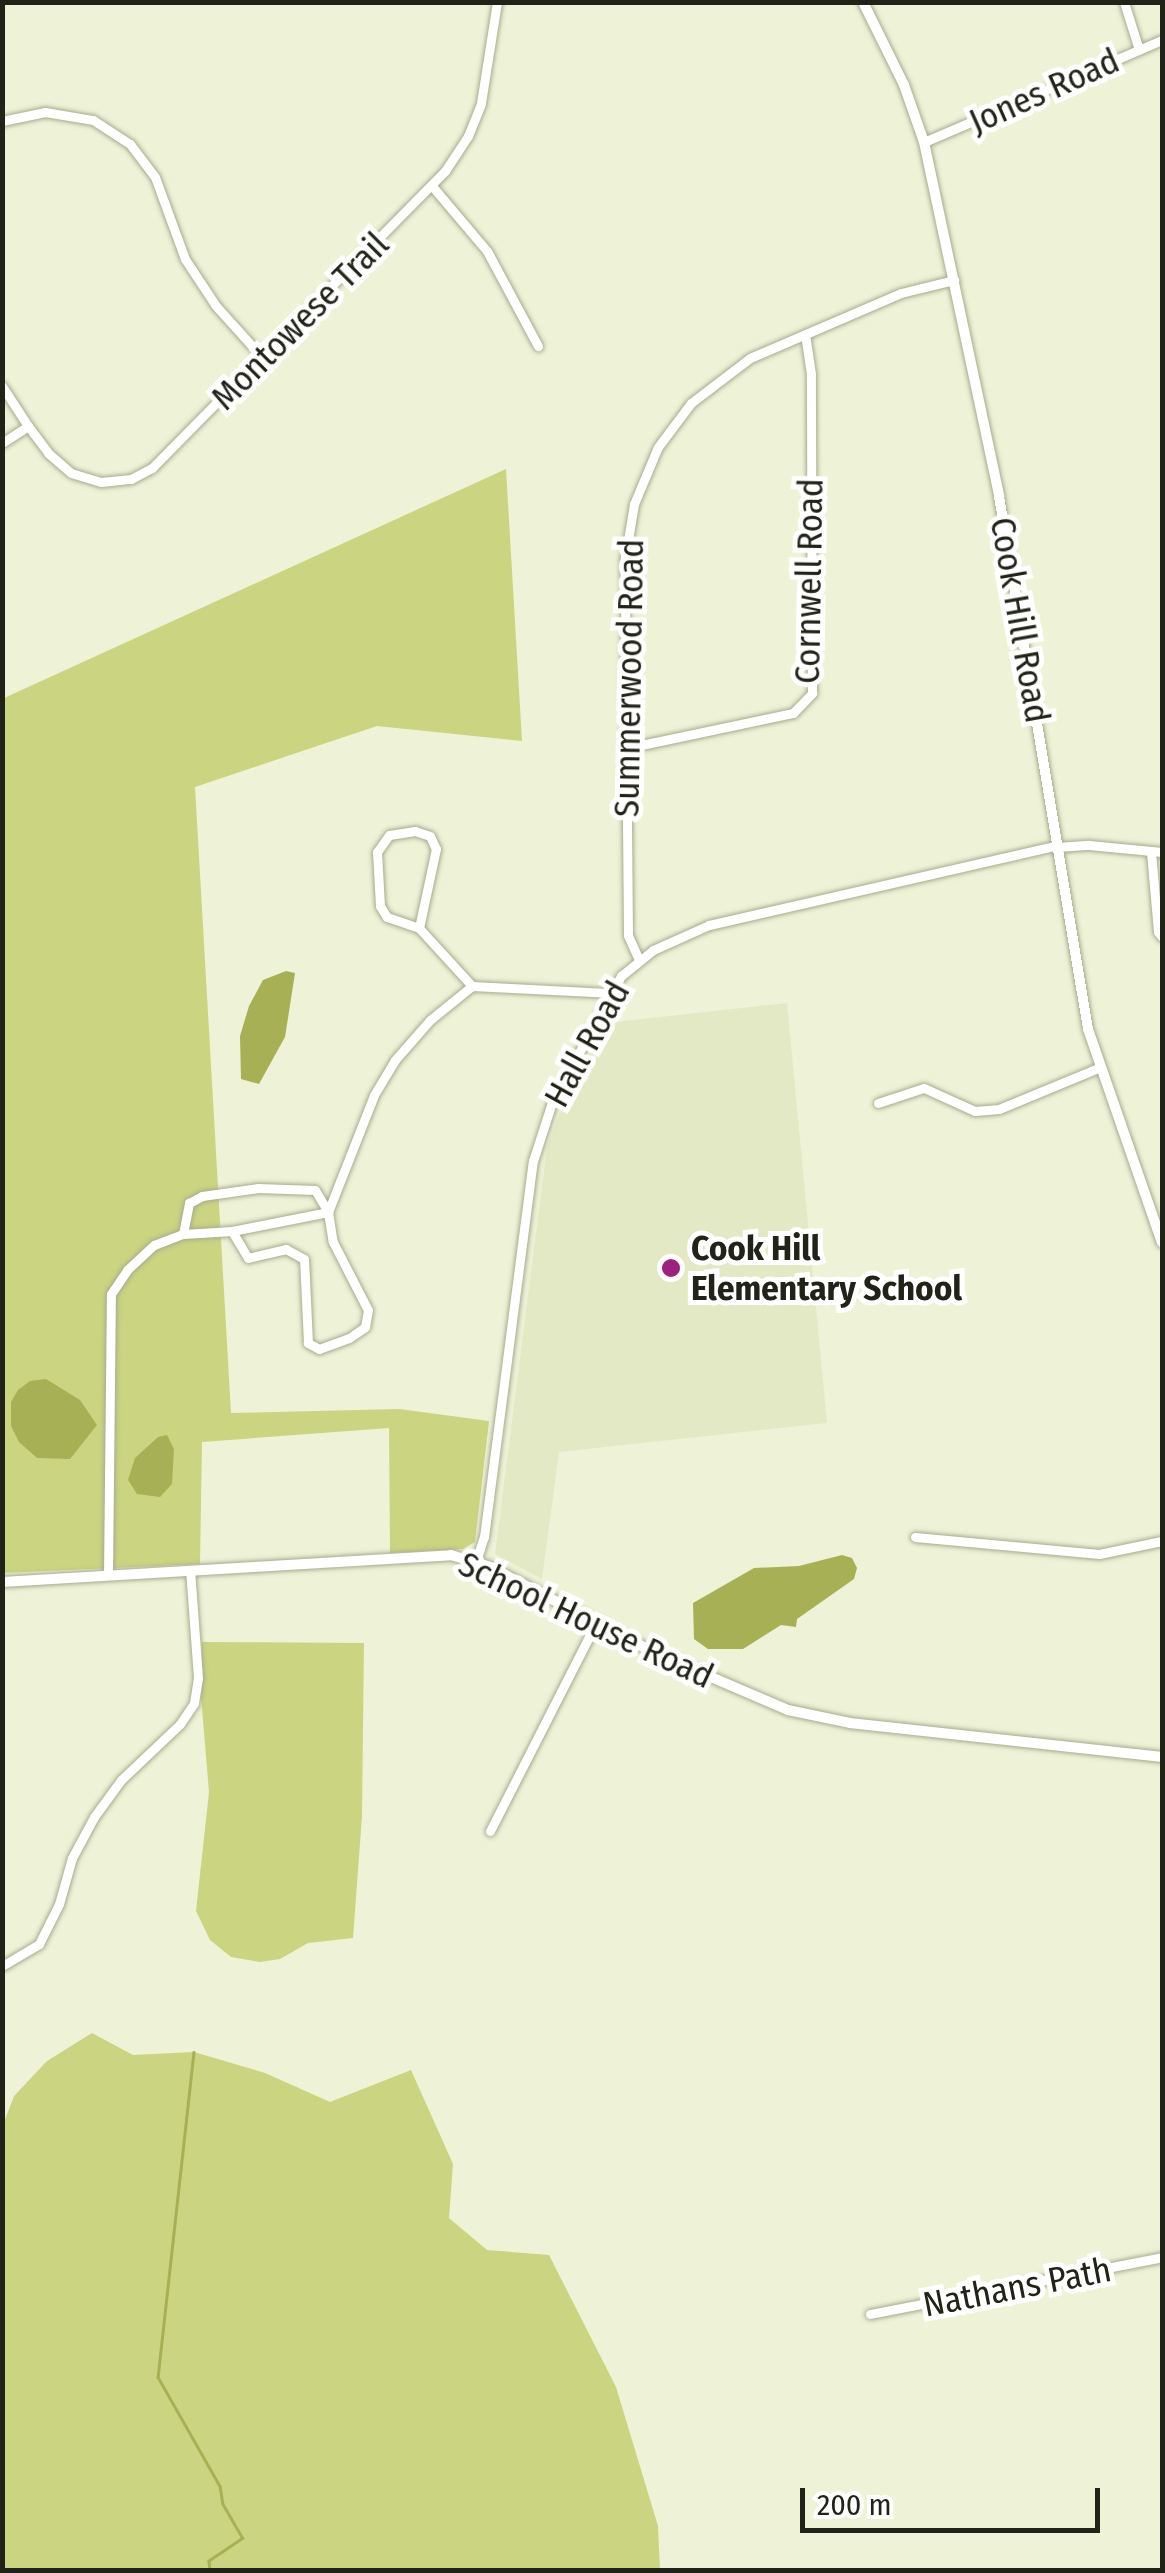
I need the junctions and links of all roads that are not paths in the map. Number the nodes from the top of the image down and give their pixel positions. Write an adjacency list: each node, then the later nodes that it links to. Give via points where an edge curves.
1 (497, 2): 8 (street, Montowese Trail, via 481,103 468,136)
2 (863, 2): 7 (street, Cook Hill Road)
3 (1124, 2): 5 (street)
4 (1162, 40): 5 (street, Jones Road)
5 (1139, 50): 7 (street, Jones Road)
6 (2, 121): 12 (street, via 45,112 92,120 130,144 155,177 185,259)
7 (924, 142): 9 (street, Cook Hill Road)
8 (432, 186): 11 (street, via 487,250); 12 (street, Montowese Trail)
9 (954, 280): 10 (street, Summerwood Road, via 902,293); 17 (street, Cook Hill Road, via 999,496)
10 (805, 334): 16 (street, Summerwood Road, via 750,358 700,394 658,447 643,480 625,558); 16 (street, Cornwell Road, via 811,374 812,693 792,713)
11 (538, 346)
12 (263, 358): 14 (street, Montowese Trail, via 152,468 131,479 101,482 71,473)
13 (2, 386): 14 (street, Montowese Trail)
14 (28, 426): 15 (street)
15 (2, 443)
16 (627, 748): 21 (street, Summerwood Road, via 628,935)
17 (1057, 846): 18 (street, Hall Road); 21 (street, Hall Road, via 709,925); 24 (street, Cook Hill Road)
18 (1157, 852): 20 (street)
19 (419, 928): 19 (street, via 436,849 430,836 415,831 389,835 378,852 380,906 387,918); 22 (street)
20 (1162, 937)
21 (639, 960): 23 (street, Hall Road)
22 (472, 986): 23 (street); 26 (street, via 395,1060)
23 (608, 993): 32 (street, Hall Road, via 552,1102 533,1161)
24 (1098, 1068): 25 (street, via 999,1109 974,1110 924,1088); 29 (street, Cook Hill Road)
25 (878, 1103)
26 (328, 1212): 27 (street); 27 (street, via 333,1242 368,1310 365,1327 319,1350 308,1343 306,1331 304,1259 286,1250 248,1258); 28 (street, via 315,1190 258,1188 202,1196 190,1203)
27 (232, 1232): 28 (street)
28 (183, 1234): 34 (street, via 154,1244 111,1294)
29 (1162, 1243)
30 (915, 1537): 31 (street, via 1099,1554)
31 (1162, 1542)
32 (476, 1561): 33 (street, School House Road, via 414,1554); 36 (street, School House Road)
33 (190, 1570): 34 (street, School House Road); 39 (street, via 194,1702 94,1817 40,1944)
34 (108, 1575): 35 (street, School House Road)
35 (2, 1582)
36 (596, 1623): 37 (street, School House Road, via 744,1693 810,1716); 38 (street)
37 (1162, 1757)
38 (490, 1831)
39 (2, 1966)
40 (1162, 2257): 41 (street, Nathans Path)
41 (870, 2314)

